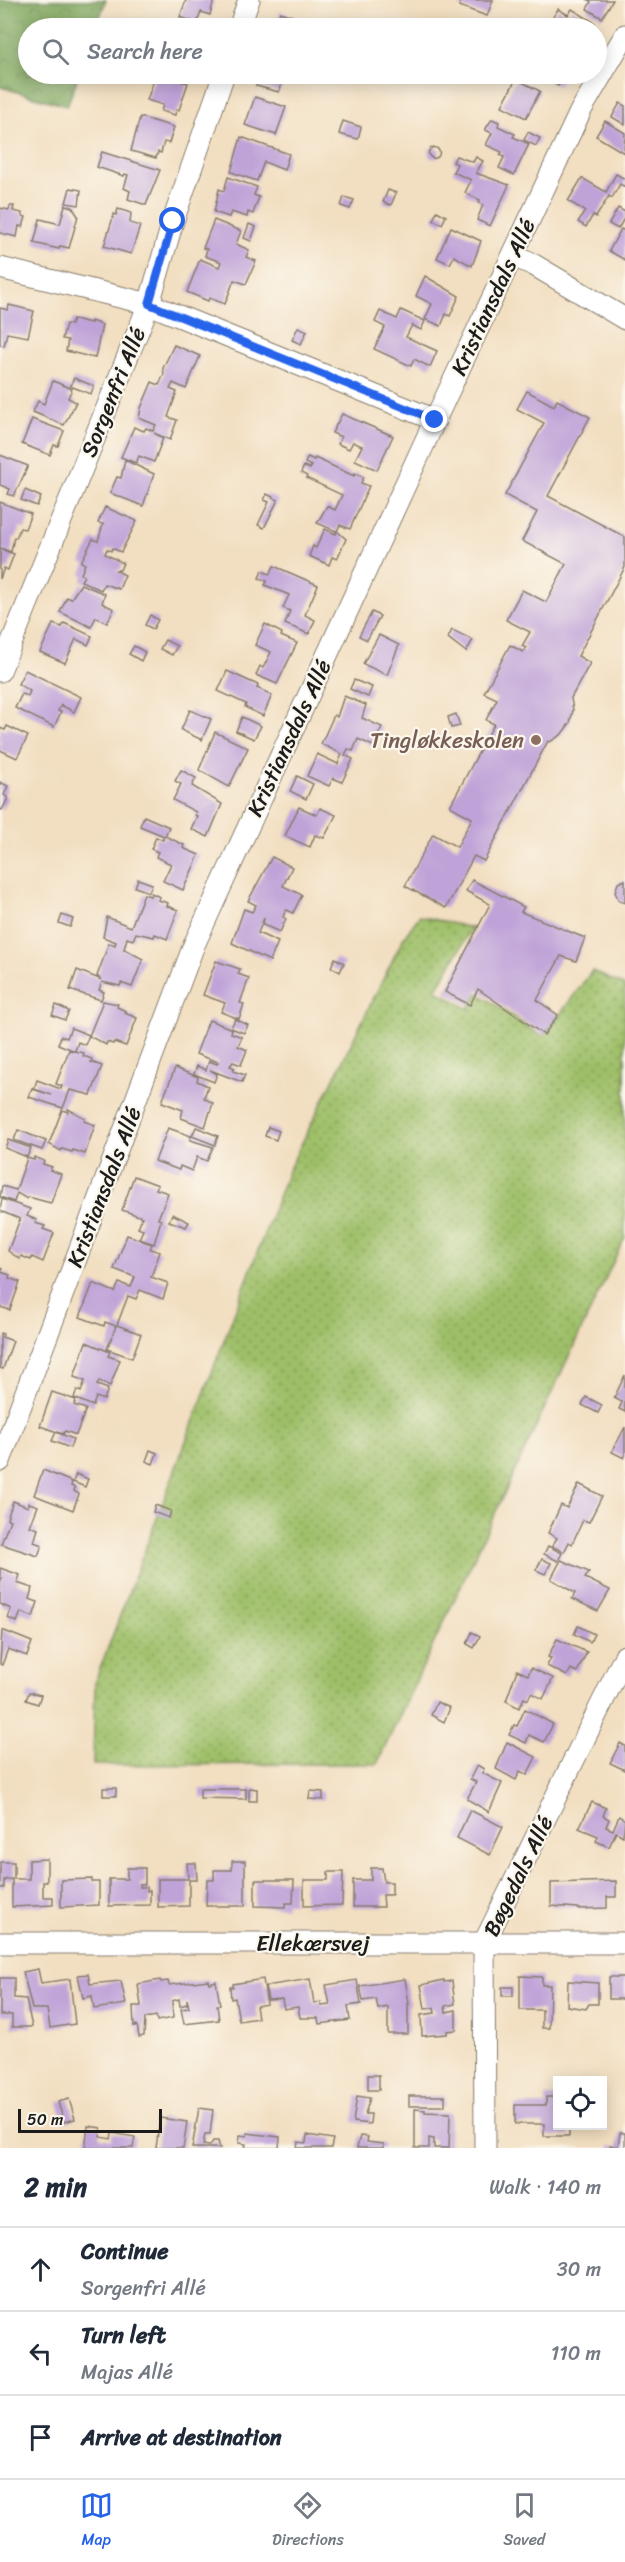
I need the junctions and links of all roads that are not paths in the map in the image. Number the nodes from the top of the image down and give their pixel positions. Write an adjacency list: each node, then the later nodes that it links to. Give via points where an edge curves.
1 (249, 0): 2 (street)
2 (243, 18)
3 (625, 35): 4 (street, Kristiansdals Allé)
4 (607, 66)
5 (221, 84): 9 (street, Sorgenfri Allé)
6 (596, 84): 7 (street, Kristiansdals Allé)
7 (513, 256): 10 (street); 11 (street, Kristiansdals Allé)
8 (0, 267): 9 (street)
9 (149, 304): 11 (street); 12 (street, Sorgenfri Allé)
10 (625, 319)
11 (435, 420): 13 (street, Kristiansdals Allé, via 194,945)
12 (2, 661)
13 (0, 1461)
14 (625, 1656): 16 (street, Bøgedals Allé)
15 (0, 1943): 16 (street, Ellekærsvej)
16 (484, 1943): 17 (street, Ellekærsvej); 18 (street, Bøgedals Allé)
17 (625, 1943)
18 (485, 2148)

